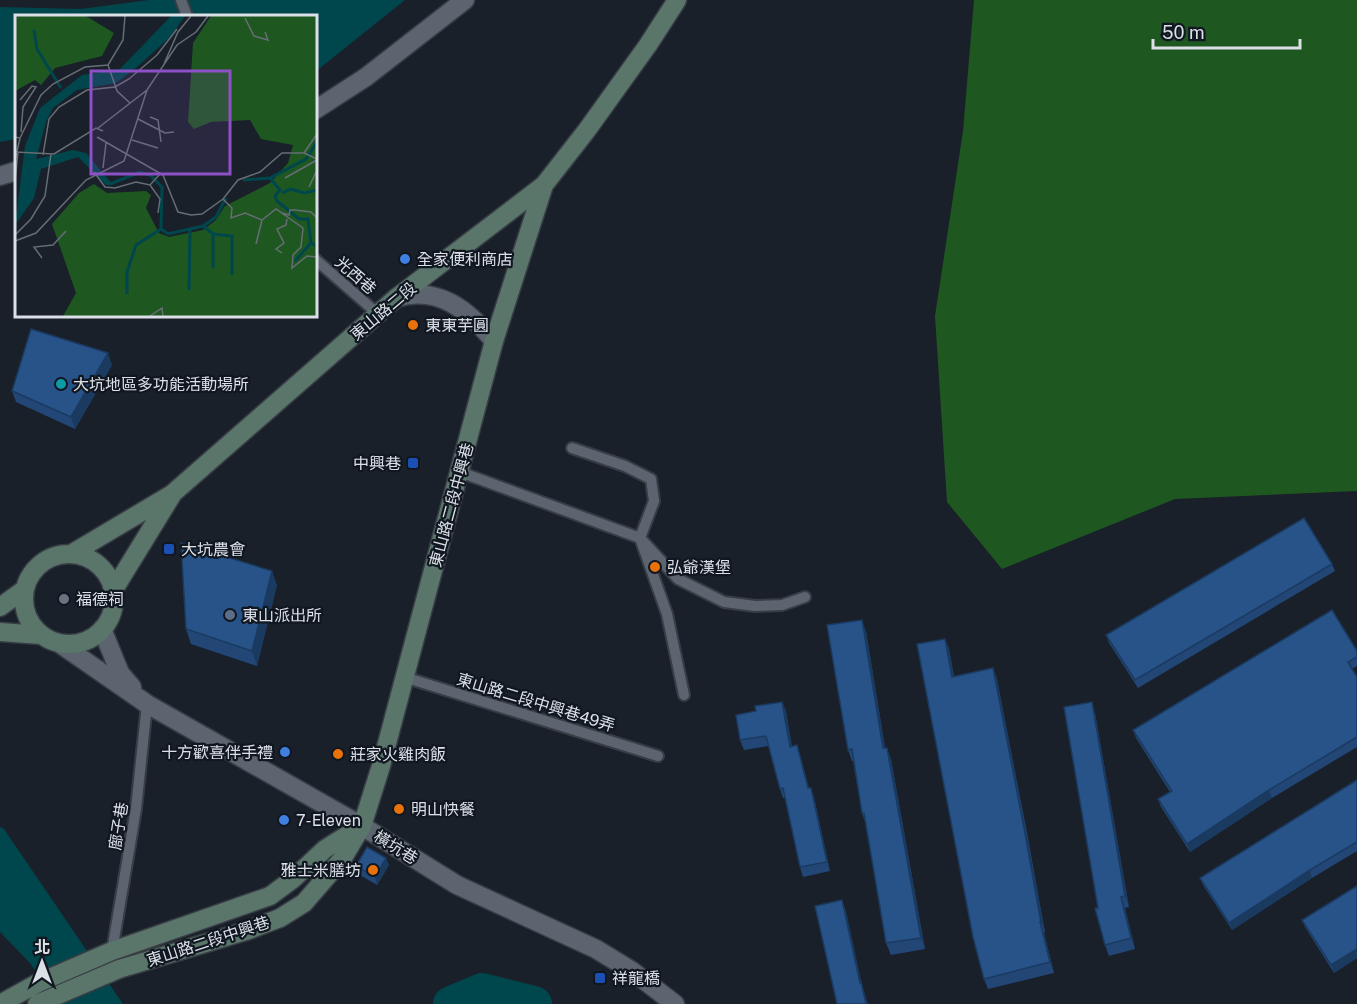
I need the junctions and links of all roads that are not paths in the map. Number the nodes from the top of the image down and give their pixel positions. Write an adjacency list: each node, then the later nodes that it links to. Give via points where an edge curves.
1 (181, 0): 4 (lane)
2 (465, 0): 5 (street, via 366,77)
3 (677, 0): 8 (main road, 東山路二段)
4 (187, 15)
5 (316, 109)
6 (15, 171): 7 (street)
7 (0, 176)
8 (544, 185): 10 (main road, 東山路二段); 12 (main road, 東山路二段中興巷)
9 (316, 260): 11 (lane, 光西巷)
10 (396, 298): 11 (main road, 東山路二段); 12 (street, via 415,293 444,300 465,312)
11 (378, 314): 15 (main road, 東山路二段)
12 (494, 341): 14 (main road, 東山路二段中興巷)
13 (572, 448): 16 (lane, via 651,479 654,501)
14 (460, 472): 16 (lane); 26 (main road, 東山路二段中興巷)
15 (172, 494): 17 (main road, 東山路二段); 19 (main road)
16 (640, 537): 20 (lane, via 678,579 724,602 782,605); 27 (lane, via 667,614)
17 (71, 554): 18 (main road, via 45,561 34,570); 19 (main road, via 98,565)
18 (25, 589): 21 (main road); 24 (main road, via 25,611)
19 (113, 591): 22 (main road, via 110,618)
20 (806, 597)
21 (0, 607)
22 (102, 629): 25 (main road, via 90,639); 28 (street, via 120,673)
23 (0, 632): 24 (main road)
24 (41, 635): 25 (main road)
25 (59, 643): 28 (street, 橫坑巷)
26 (404, 677): 29 (lane, 東山路二段中興巷49弄); 30 (main road, 東山路二段中興巷)
27 (684, 695)
28 (147, 704): 30 (street, 橫坑巷); 31 (lane, 廍子巷, via 136,809)
29 (658, 756)
30 (362, 826): 31 (main road, 東山路二段中興巷, via 325,849 270,896); 33 (main road, 東山路二段中興巷, via 326,880 304,903 280,918 119,969); 35 (street, 橫坑巷, via 458,885 596,949)
31 (109, 952): 32 (main road, 東山路二段中興巷)
32 (35, 984): 33 (street); 34 (main road, 東山路二段中興巷)
33 (42, 1002)
34 (0, 1004)
35 (674, 1004)

